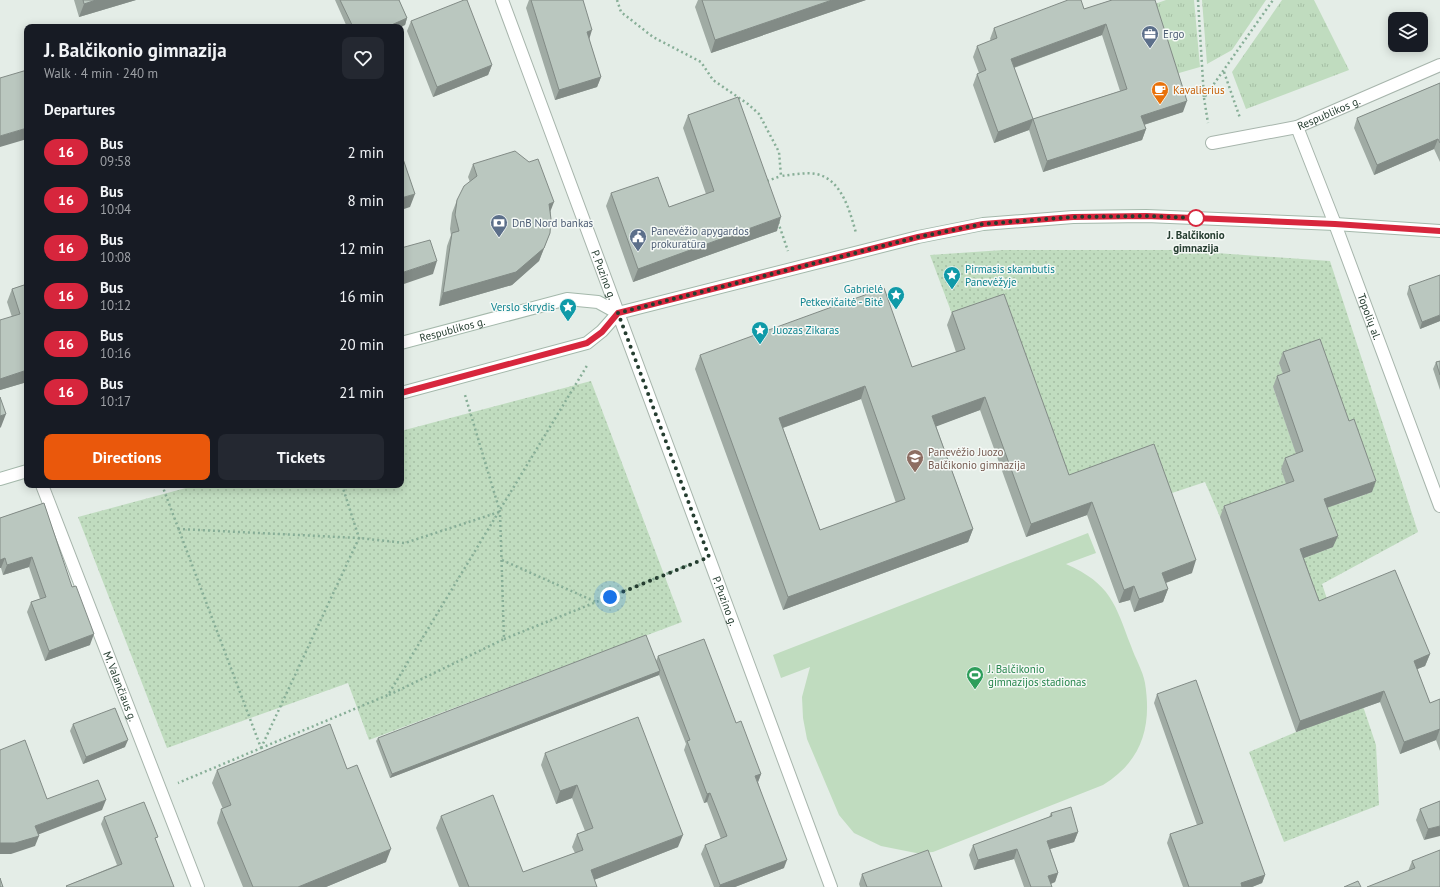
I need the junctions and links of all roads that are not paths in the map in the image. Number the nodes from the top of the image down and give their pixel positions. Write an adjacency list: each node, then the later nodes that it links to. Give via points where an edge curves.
1 (502, 0): 7 (street, P. Puzino g.)
2 (1440, 65): 3 (street, Respublikos g.)
3 (1297, 127): 4 (street, Respublikos g.); 5 (street, Topolių al.)
4 (1212, 142)
5 (1335, 224): 6 (street); 7 (street, via 1146,216 1073,217 983,224 918,237); 13 (street, Topolių al.)
6 (1440, 231)
7 (618, 313): 8 (street, Respublikos g., via 598,302 567,299); 9 (street, via 602,332 587,343); 15 (street, P. Puzino g.)
8 (404, 342)
9 (404, 392)
10 (24, 472): 11 (street)
11 (0, 479)
12 (43, 488): 14 (street, M. Valančiaus g.)
13 (1440, 506)
14 (198, 887)
15 (831, 887)

